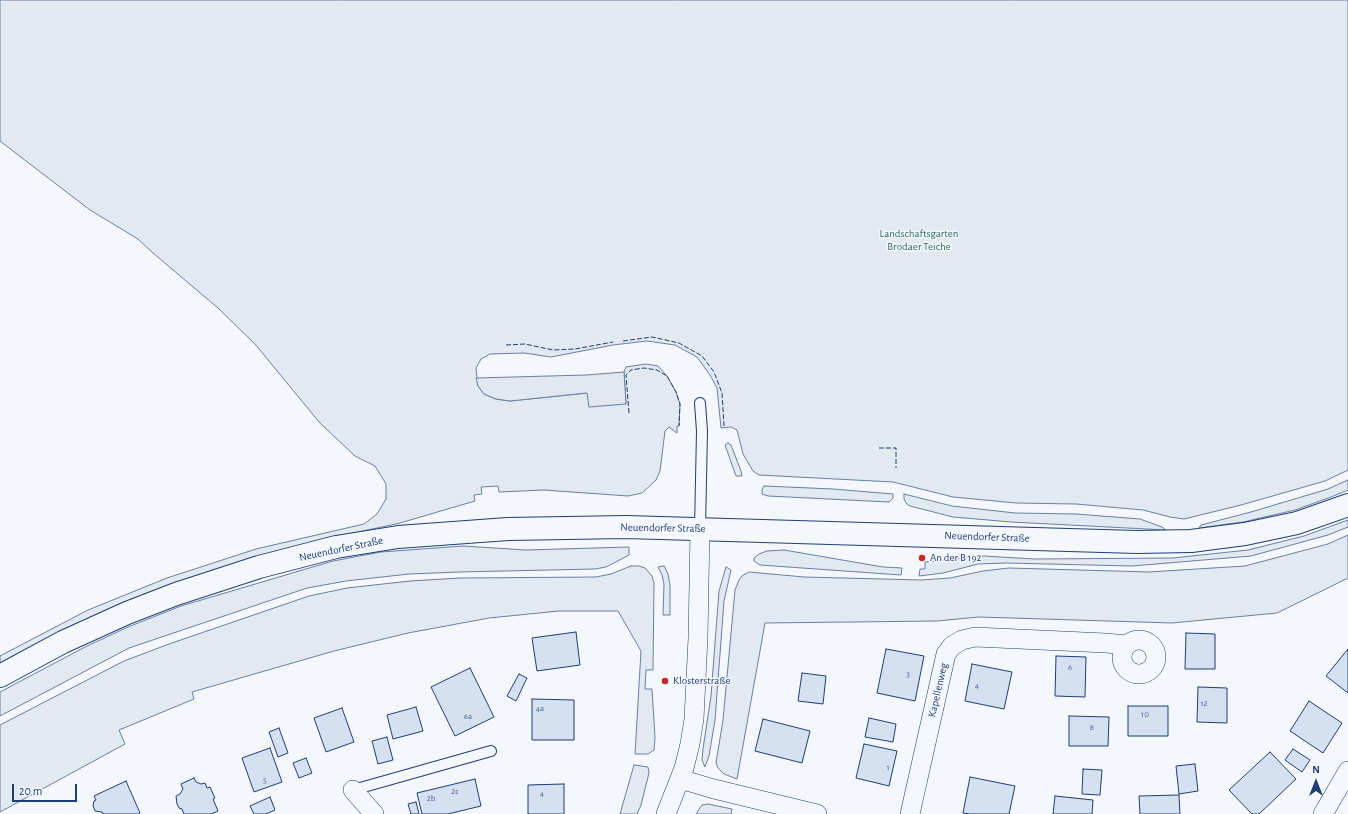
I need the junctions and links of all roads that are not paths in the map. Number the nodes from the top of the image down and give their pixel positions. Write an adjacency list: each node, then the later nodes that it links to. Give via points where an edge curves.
1 (700, 403): 3 (lane)
2 (1348, 505): 3 (main road, Neuendorfer Straße, via 1297,523 1245,534 1191,541 1137,542)
3 (700, 529): 5 (main road, Neuendorfer Straße, via 626,527 502,530 405,536 336,548 259,567 127,613 63,642); 8 (street, via 694,719)
4 (1126, 645): 13 (street, Kapellenweg, via 975,637 952,646 946,654)
5 (0, 676)
6 (491, 751): 9 (lane)
7 (1348, 771): 14 (street)
8 (680, 780): 11 (street); 12 (street)
9 (352, 790): 10 (street)
10 (374, 814)
11 (666, 814)
12 (817, 814)
13 (910, 814)
14 (1323, 814)

